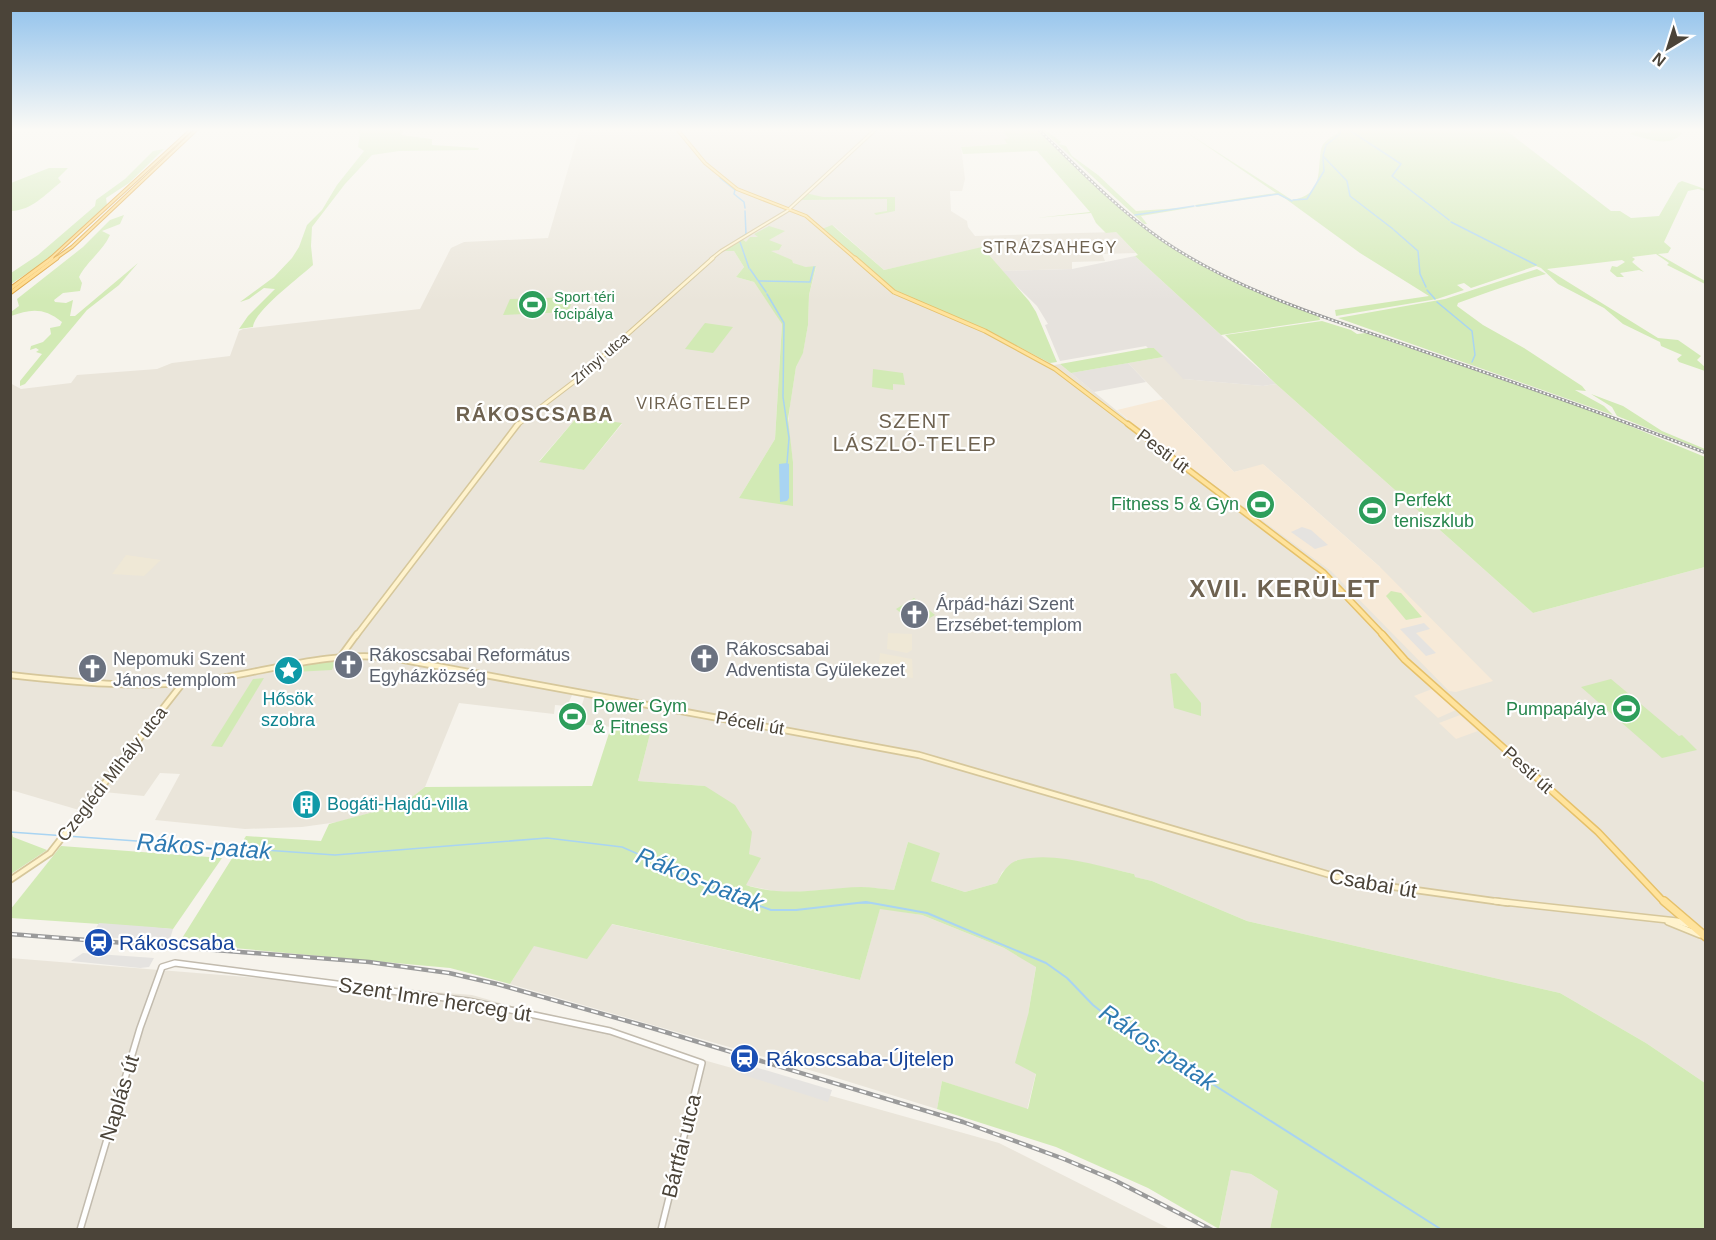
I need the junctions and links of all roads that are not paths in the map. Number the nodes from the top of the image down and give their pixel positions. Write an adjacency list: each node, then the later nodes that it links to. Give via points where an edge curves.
1 (131, 186): 6 (highway, via 69,244)
2 (137, 186): 6 (highway, via 72,247)
3 (733, 186): 5 (main road, Pesti út)
4 (814, 186): 5 (main road, Zrínyi utca)
5 (789, 209): 7 (main road, Zrínyi utca, via 721,250 581,376 513,428); 12 (main road, Pesti út, via 808,218 888,288 985,331 1055,369 1323,572 1405,660 1598,832)
6 (10, 291)
7 (341, 656): 9 (main road, Péceli út); 10 (main road, Péceli út, via 379,656 422,663 919,755)
8 (10, 675): 9 (main road, Péceli út, via 80,682)
9 (183, 684): 11 (main road, Czeglédi Mihály utca, via 59,841 39,862)
10 (1092, 806): 14 (main road, Csabai út, via 1351,881)
11 (10, 880)
12 (1656, 893): 13 (main road, Pesti út); 15 (main road, Pesti út)
13 (1677, 919): 14 (main road, Csabai út); 15 (main road, Pesti út)
14 (1661, 920): 16 (main road, Csabai út)
15 (1692, 927): 16 (main road, Pesti út)
16 (1706, 938)
17 (162, 968): 18 (street, Szent Imre herceg út, via 175,963 207,966 468,1001 610,1031); 19 (street, Naplás út, via 140,1028)
18 (702, 1063): 20 (street, Bártfai utca)
19 (80, 1230)
20 (661, 1230)

